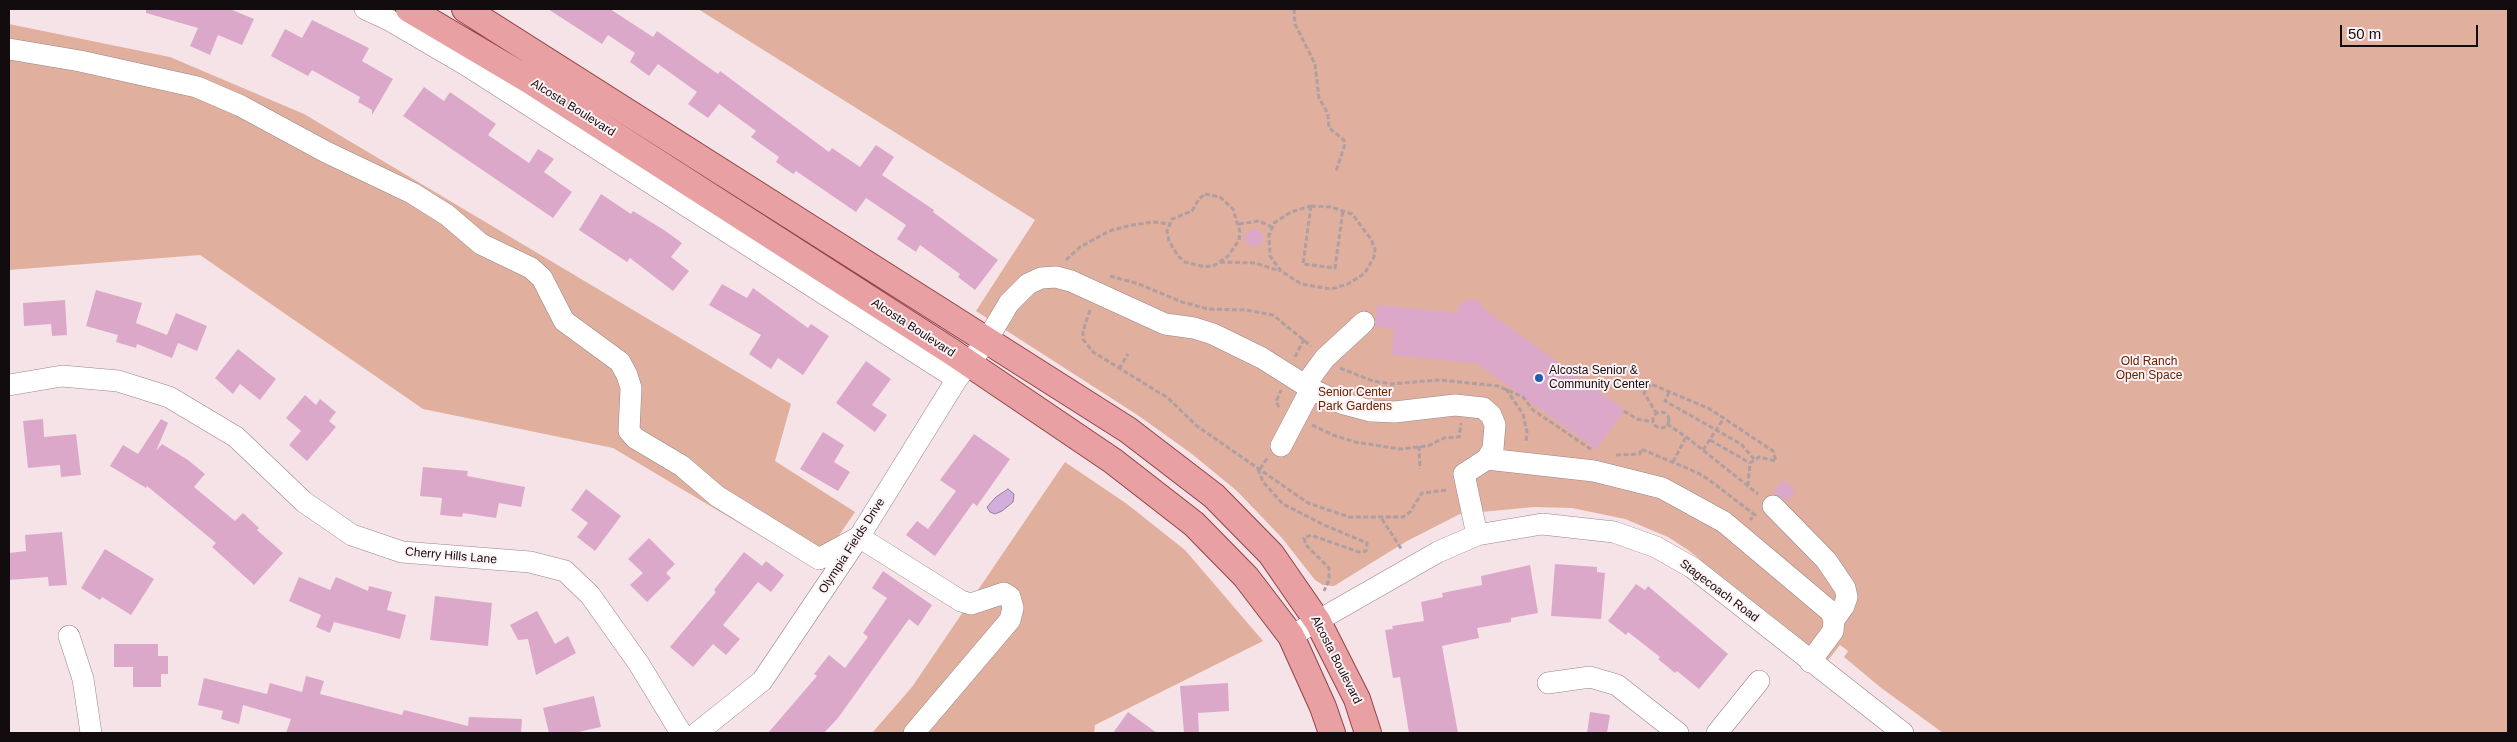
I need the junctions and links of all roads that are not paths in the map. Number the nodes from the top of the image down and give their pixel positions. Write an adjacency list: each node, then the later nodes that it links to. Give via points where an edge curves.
1 (365, 9): 7 (street, Alcosta Boulevard, via 466,65)
2 (409, 9): 7 (main road, Alcosta Boulevard, via 529,80 784,243)
3 (465, 9): 6 (main road, Alcosta Boulevard)
4 (9, 49): 14 (street, via 197,87 412,193 447,215 481,244 531,268 542,278 564,321 620,362 628,374 631,388 629,431 635,438 682,466 717,496 819,559)
5 (1364, 322): 9 (street)
6 (987, 340): 7 (street, Olympia Fields Drive); 9 (street, Olympia Fields Drive, via 1018,292 1028,284 1052,277 1071,281 1165,324 1213,334 1262,358); 16 (main road, Alcosta Boulevard, via 1128,430 1214,496 1271,554)
7 (963, 372): 14 (street, Olympia Fields Drive); 18 (main road, Alcosta Boulevard, via 1113,461 1194,524 1246,578)
8 (9, 385): 23 (street, Cherry Hills Lane, via 62,376 118,382 169,397 236,436 304,502 352,535 402,552 530,562 565,571 596,602)
9 (1300, 386): 10 (street); 11 (street, via 1341,403 1372,411 1395,412 1455,405 1483,408 1495,426 1495,439)
10 (1276, 450)
11 (1487, 459): 13 (street, via 1466,480); 15 (street, via 1594,472 1662,488 1724,522 1831,612)
12 (1773, 506): 15 (street, via 1840,578 1847,597)
13 (1477, 535): 16 (street, Stagecoach Road, via 1438,552); 19 (street, Stagecoach Road, via 1542,524 1614,532 1656,547 1693,568)
14 (859, 536): 24 (street, Olympia Fields Drive, via 762,681); 25 (street, via 961,601 971,604 1004,593 1010,597 1013,608 1010,620)
15 (1834, 620): 19 (street, via 1833,630)
16 (1318, 622): 18 (street, Stagecoach Road); 27 (main road, Alcosta Boulevard, via 1357,699)
17 (69, 636): 22 (street, via 83,679)
18 (1291, 636): 26 (main road, Alcosta Boulevard)
19 (1810, 662): 30 (street, Stagecoach Road)
20 (1759, 681): 29 (street)
21 (1548, 683): 28 (street, via 1590,678 1617,685)
22 (91, 733)
23 (681, 733)
24 (697, 733)
25 (914, 733)
26 (1332, 733)
27 (1368, 733)
28 (1678, 733)
29 (1717, 733)
30 (1903, 733)

